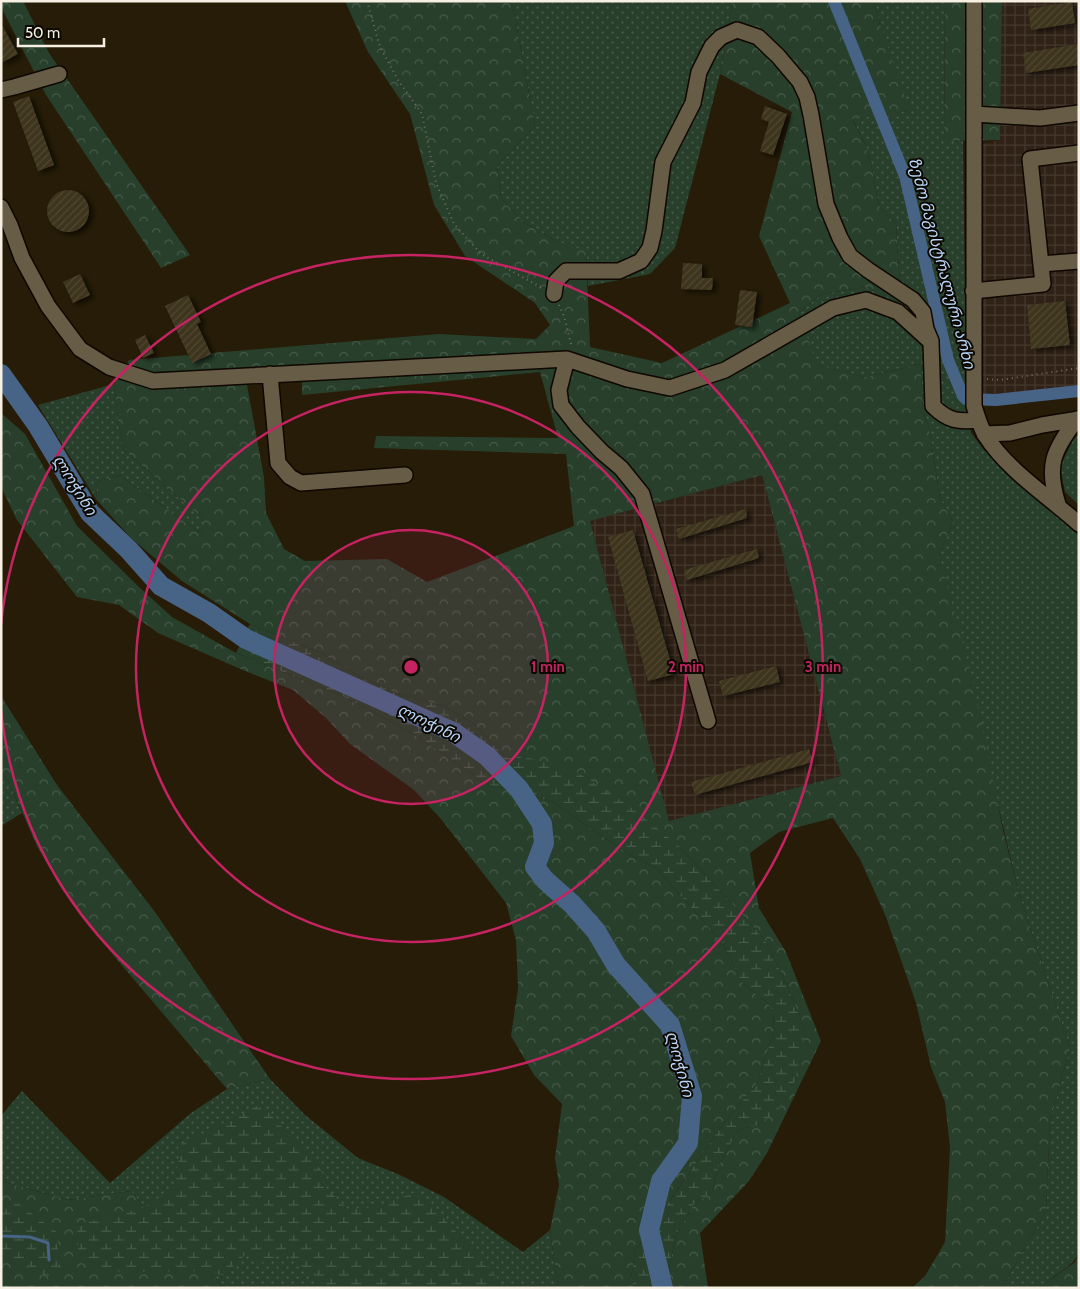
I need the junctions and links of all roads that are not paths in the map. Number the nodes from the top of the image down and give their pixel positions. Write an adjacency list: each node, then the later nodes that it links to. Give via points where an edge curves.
1 (974, 1): 5 (street)
2 (59, 74): 3 (street)
3 (1, 90)
4 (1079, 113): 5 (street, via 1040,118)
5 (974, 114): 10 (street)
6 (1079, 153): 9 (street, via 1030,159)
7 (1, 207): 14 (street, via 22,258 48,306 80,349 102,363 153,381)
8 (1079, 261): 9 (street)
9 (1041, 264): 10 (street, via 1043,284)
10 (973, 291): 16 (street, via 974,382)
11 (554, 294): 12 (street, via 556,281 566,271 619,271 641,262 650,248 654,231 663,162 693,103 702,66 712,46 721,37 737,30 758,37 800,82 811,115 826,204 840,238 850,256 913,300 923,312)
12 (931, 342): 13 (street, via 898,312 866,300 833,308 725,370 670,388 627,379); 16 (street, via 933,406 942,415 961,422)
13 (568, 359): 14 (street); 20 (street, via 559,390 561,405 602,452 622,468 642,494)
14 (270, 374): 17 (street, via 278,463 290,477 301,482)
15 (1078, 419): 16 (street, via 1010,433); 18 (street, via 1060,440 1052,469 1052,487)
16 (979, 420): 18 (street, via 994,448)
17 (405, 475)
18 (1058, 505): 19 (street)
19 (1079, 524)
20 (708, 721)

